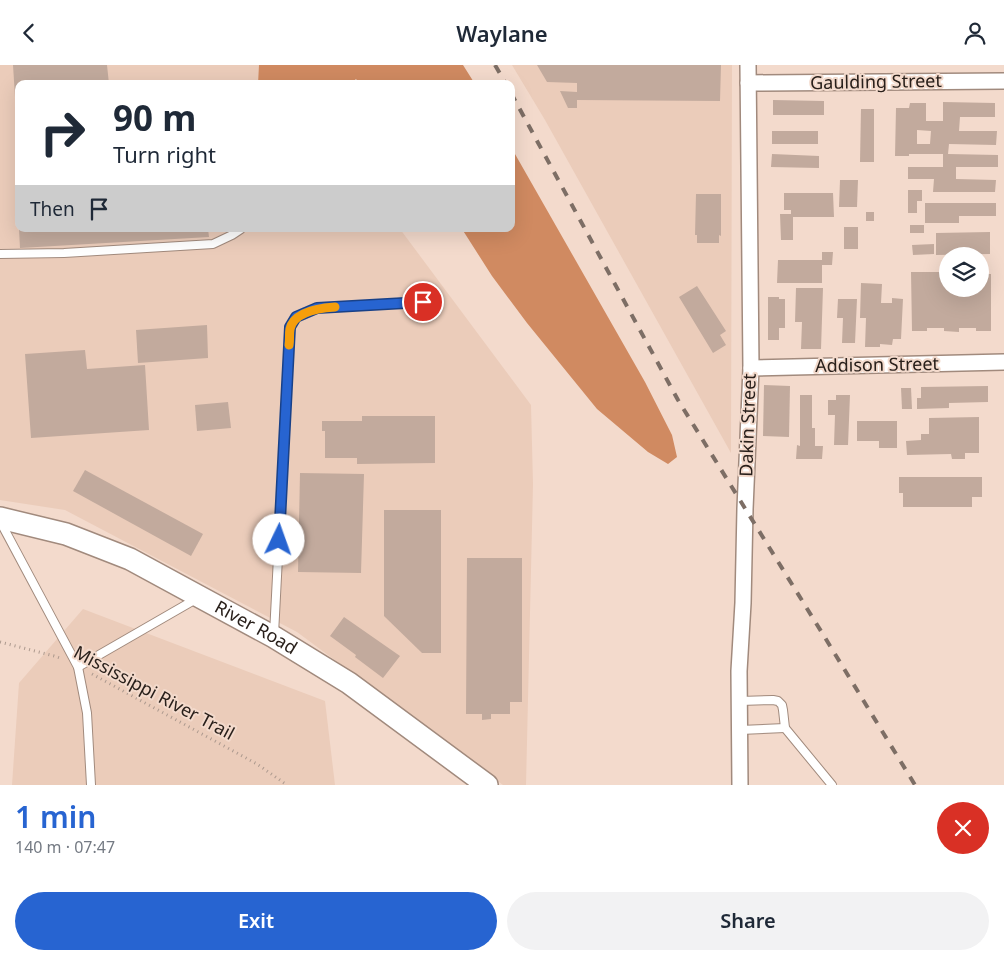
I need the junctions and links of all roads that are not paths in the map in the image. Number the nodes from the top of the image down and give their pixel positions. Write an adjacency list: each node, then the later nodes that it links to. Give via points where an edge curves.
1 (748, 65): 3 (street, Dakin Street)
2 (1004, 81): 3 (street, Gaulding Street)
3 (748, 83): 8 (street, Dakin Street)
4 (236, 232): 5 (lane, via 212,244)
5 (0, 255)
6 (423, 302): 11 (lane, via 317,308 296,317 290,327)
7 (1004, 362): 8 (street, Addison Street)
8 (751, 367): 13 (street, Dakin Street)
9 (0, 519): 10 (main road, River Road, via 66,534 121,555); 12 (lane)
10 (200, 597): 11 (main road, River Road); 12 (lane)
11 (274, 637): 17 (main road, River Road, via 350,683)
12 (78, 667): 16 (lane, via 87,713)
13 (740, 701): 14 (lane, via 778,701 782,705); 15 (street, Dakin Street)
14 (785, 728): 15 (lane); 19 (lane)
15 (740, 730): 18 (street, Dakin Street)
16 (91, 785)
17 (487, 785)
18 (740, 785)
19 (832, 785)

